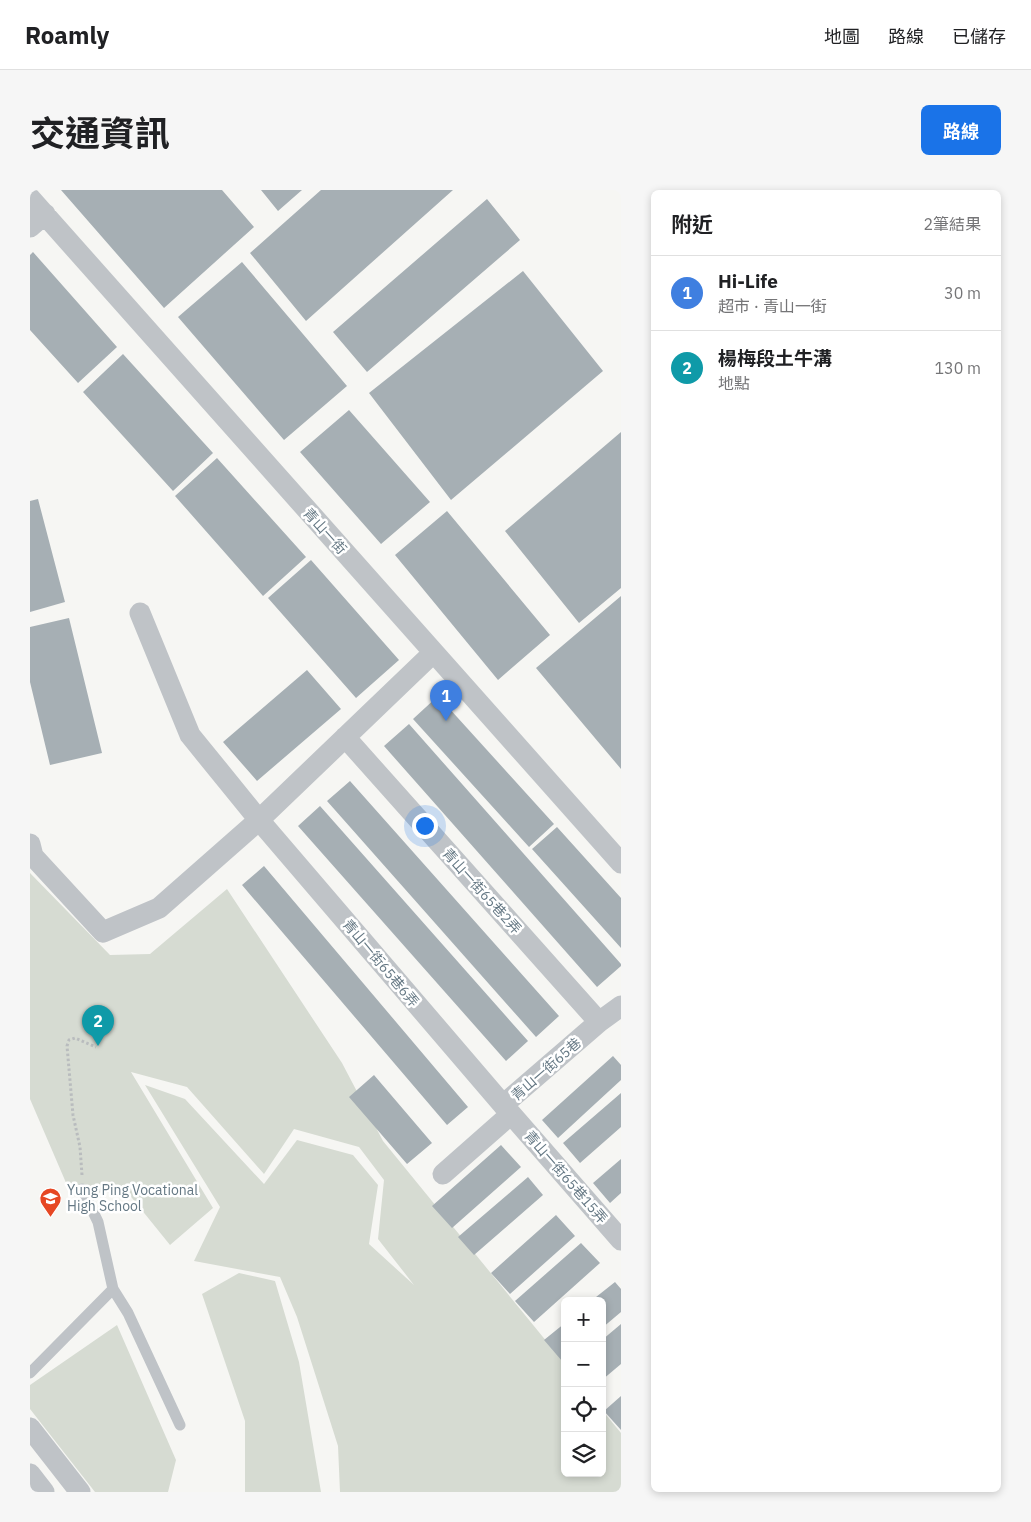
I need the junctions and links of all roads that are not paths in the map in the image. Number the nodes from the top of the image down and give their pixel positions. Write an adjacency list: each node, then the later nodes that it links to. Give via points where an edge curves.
1 (30, 198): 2 (street, 青山一街)
2 (37, 220): 4 (street, 青山一街)
3 (140, 613): 6 (street, 青山一街65巷6弄, via 190,735)
4 (433, 653): 5 (street); 8 (street, 青山一街)
5 (345, 736): 6 (street); 10 (street, 青山一街65巷2弄)
6 (259, 820): 7 (street, via 159,908 103,932 33,856); 11 (street, 青山一街65巷6弄)
7 (30, 844)
8 (621, 863)
9 (621, 1006): 10 (street, 青山一街65巷)
10 (599, 1022): 11 (street, 青山一街65巷)
11 (507, 1109): 12 (street, 青山一街65巷); 14 (street, 青山一街65巷15弄)
12 (443, 1174)
13 (82, 1188): 15 (lane, via 98,1222)
14 (621, 1240)
15 (113, 1289): 16 (lane); 17 (lane, via 128,1313)
16 (30, 1373)
17 (180, 1425)
18 (30, 1428): 21 (street)
19 (30, 1474): 20 (street)
20 (44, 1492)
21 (80, 1492)

